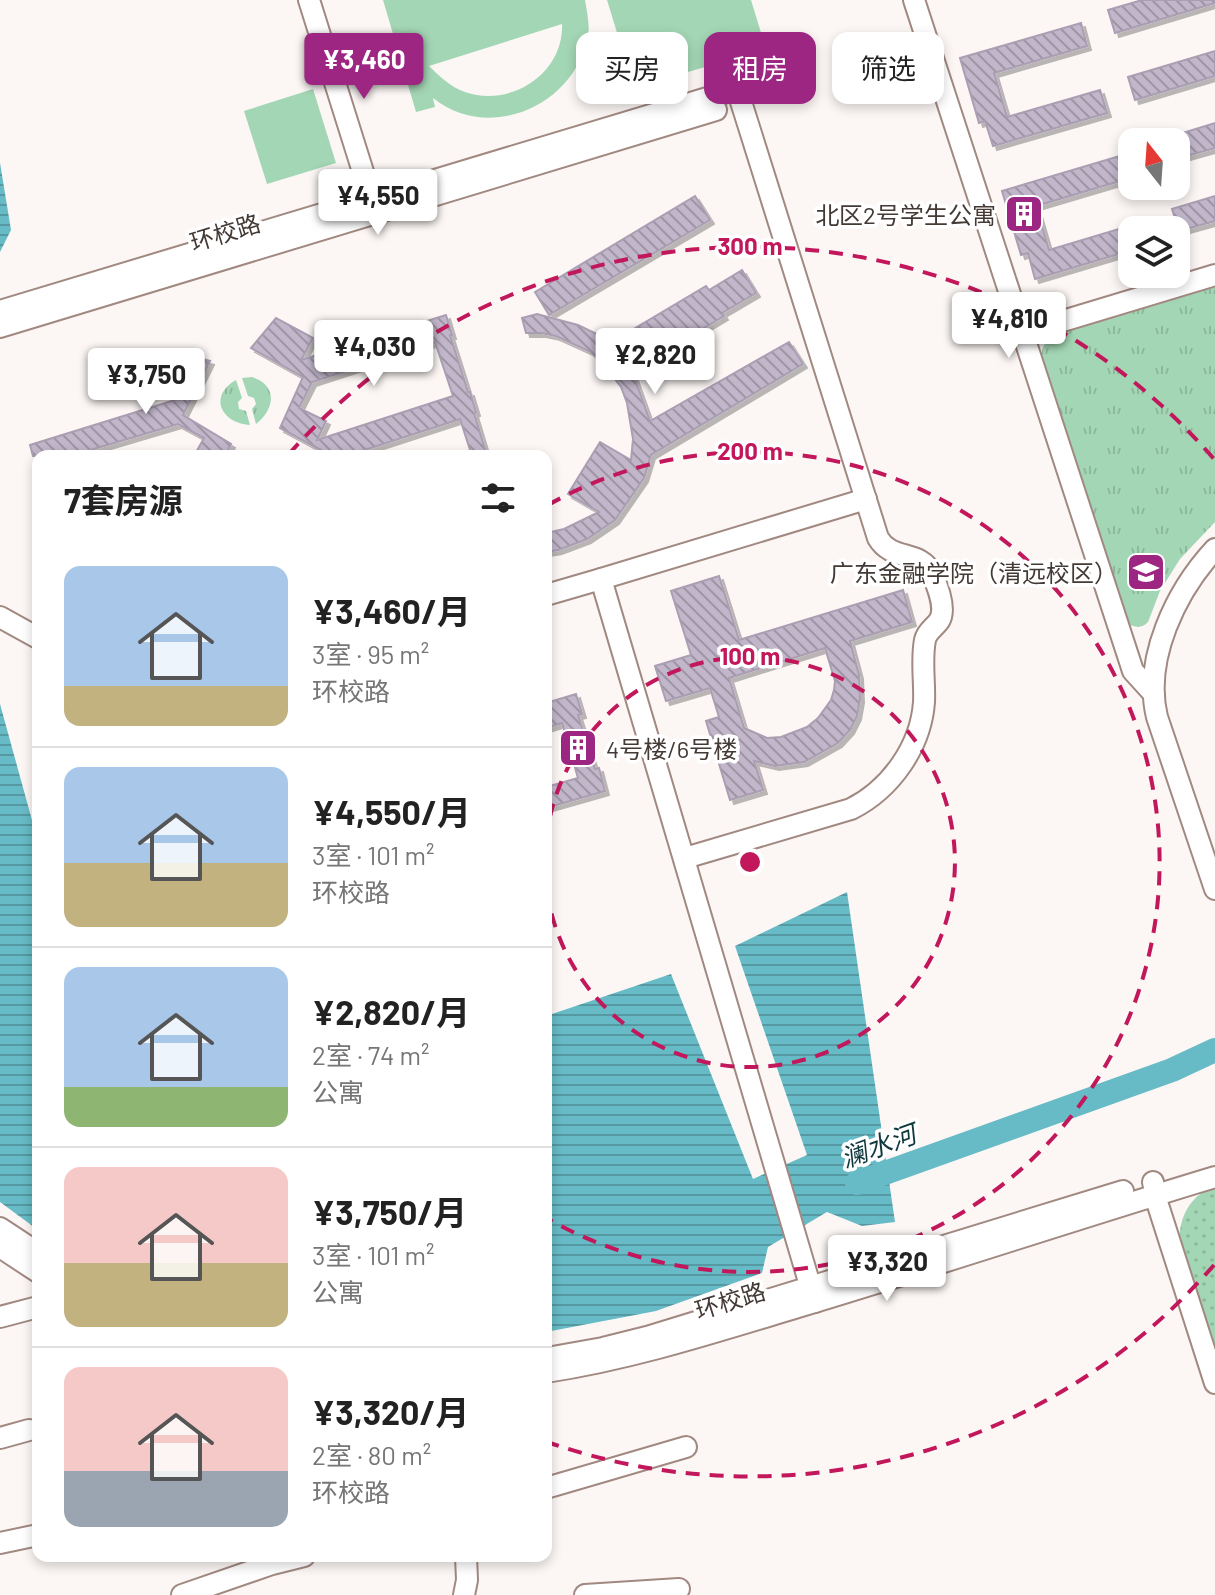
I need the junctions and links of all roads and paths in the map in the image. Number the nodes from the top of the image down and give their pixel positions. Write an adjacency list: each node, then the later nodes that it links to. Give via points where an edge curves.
1 (309, 0): 3 (street)
2 (914, 0): 6 (street)
3 (374, 207): 5 (street, 环校路); 7 (street, 环校路, via 739,96)
4 (1215, 275): 6 (street)
5 (0, 322)
6 (1023, 333): 13 (street, via 1133,671)
7 (866, 499): 9 (street); 14 (street, via 882,545 927,566 942,611 926,636 923,713 909,753 889,779 851,809)
8 (1215, 549): 13 (street, via 1174,608 1157,660)
9 (601, 579): 10 (street); 14 (street)
10 (552, 593)
11 (0, 617): 12 (street)
12 (32, 635)
13 (1153, 693): 15 (street)
14 (685, 858): 23 (street)
15 (1215, 889)
16 (1215, 1163): 18 (street, 环校路)
17 (1215, 1177): 18 (street, 环校路)
18 (1154, 1188): 23 (street, 环校路); 28 (street)
19 (0, 1228): 21 (street)
20 (0, 1247): 22 (street)
21 (32, 1249)
22 (32, 1268)
23 (813, 1294): 26 (street, 环校路); 27 (street, 环校路, via 638,1354)
24 (32, 1309): 25 (street)
25 (0, 1317)
26 (552, 1357)
27 (552, 1371)
28 (1215, 1383)
29 (29, 1430): 30 (street)
30 (0, 1438)
31 (686, 1447): 32 (street)
32 (552, 1486)
33 (32, 1536): 34 (street)
34 (0, 1543)
35 (280, 1562): 38 (street)
36 (466, 1562): 39 (street)
37 (679, 1589): 40 (street)
38 (182, 1595)
39 (464, 1595)
40 (585, 1595)

